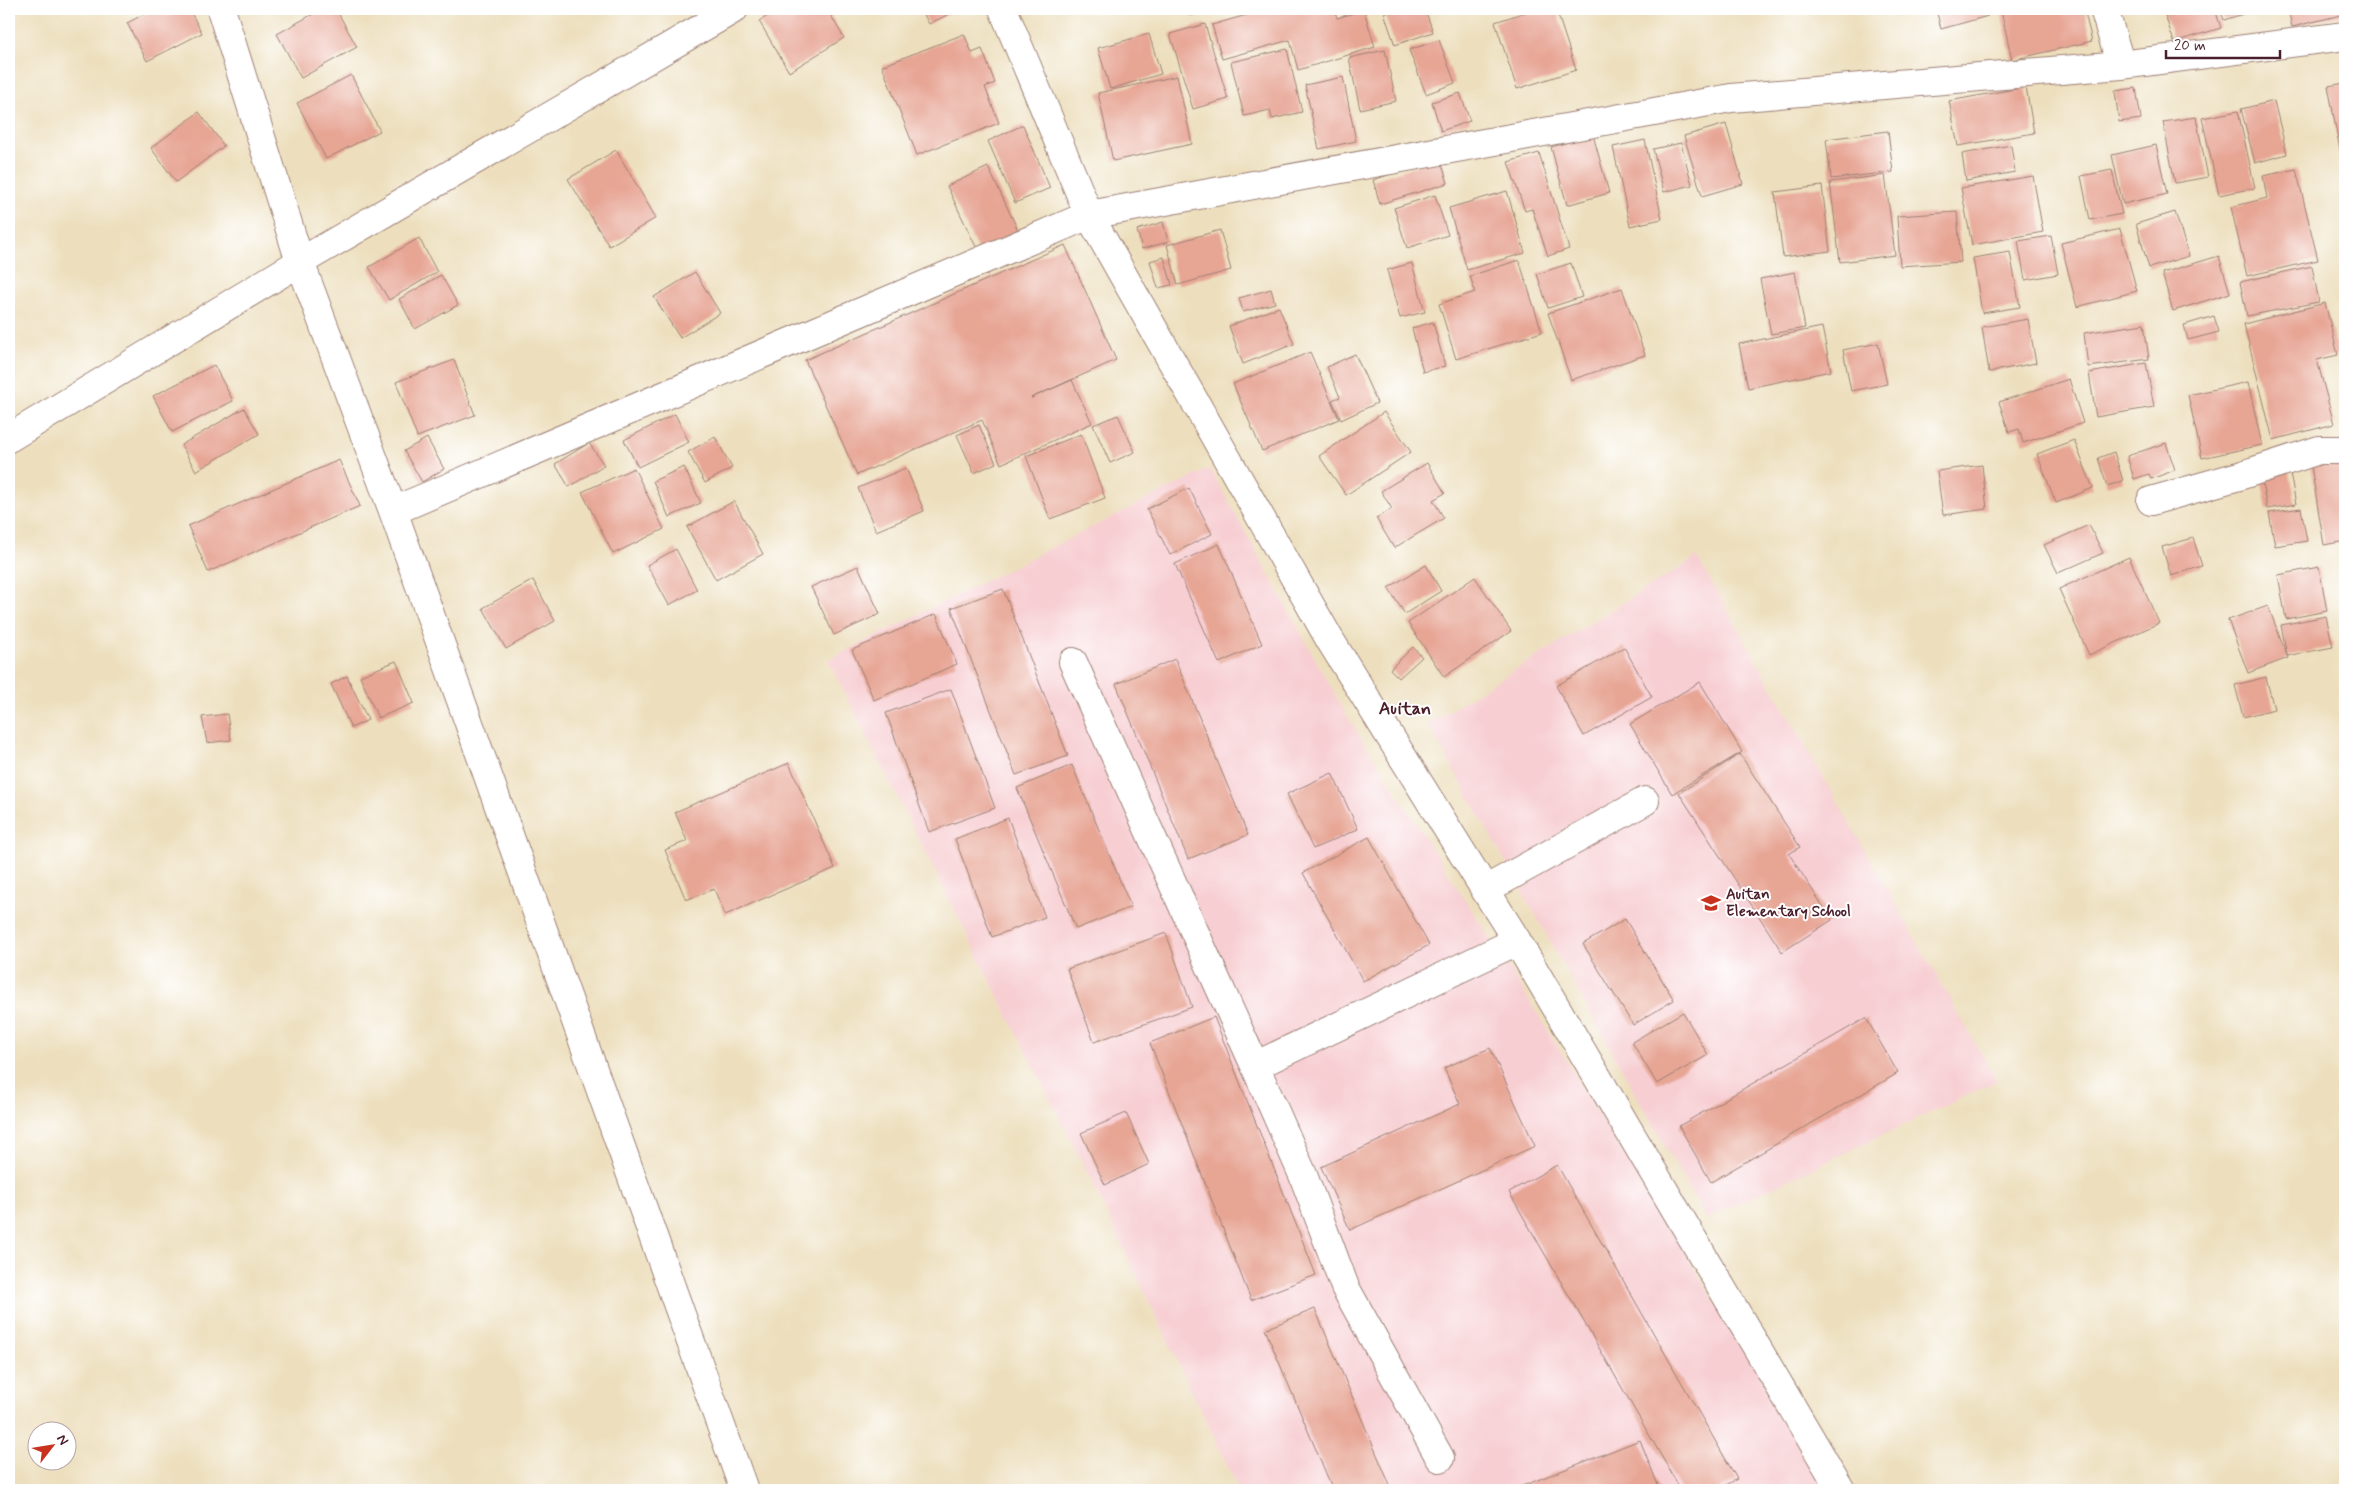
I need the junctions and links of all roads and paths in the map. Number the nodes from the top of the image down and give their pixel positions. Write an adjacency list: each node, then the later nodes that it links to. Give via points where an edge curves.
1 (221, 9): 8 (street)
2 (734, 9): 8 (street)
3 (1003, 9): 7 (street)
4 (2104, 9): 6 (street)
5 (2345, 36): 6 (street)
6 (2121, 65): 7 (street, via 1731,98)
7 (1089, 215): 12 (street); 15 (street, via 1330,640)
8 (300, 262): 9 (street); 12 (street)
9 (9, 438)
10 (2345, 450): 11 (street, via 2319,450)
11 (2151, 501)
12 (393, 511): 19 (street)
13 (1073, 662): 17 (street)
14 (1645, 801): 15 (street)
15 (1485, 890): 16 (street)
16 (1517, 941): 17 (street); 20 (street)
17 (1255, 1066): 18 (street, via 1302,1174 1345,1287)
18 (1440, 1458)
19 (744, 1490)
20 (1841, 1490)

